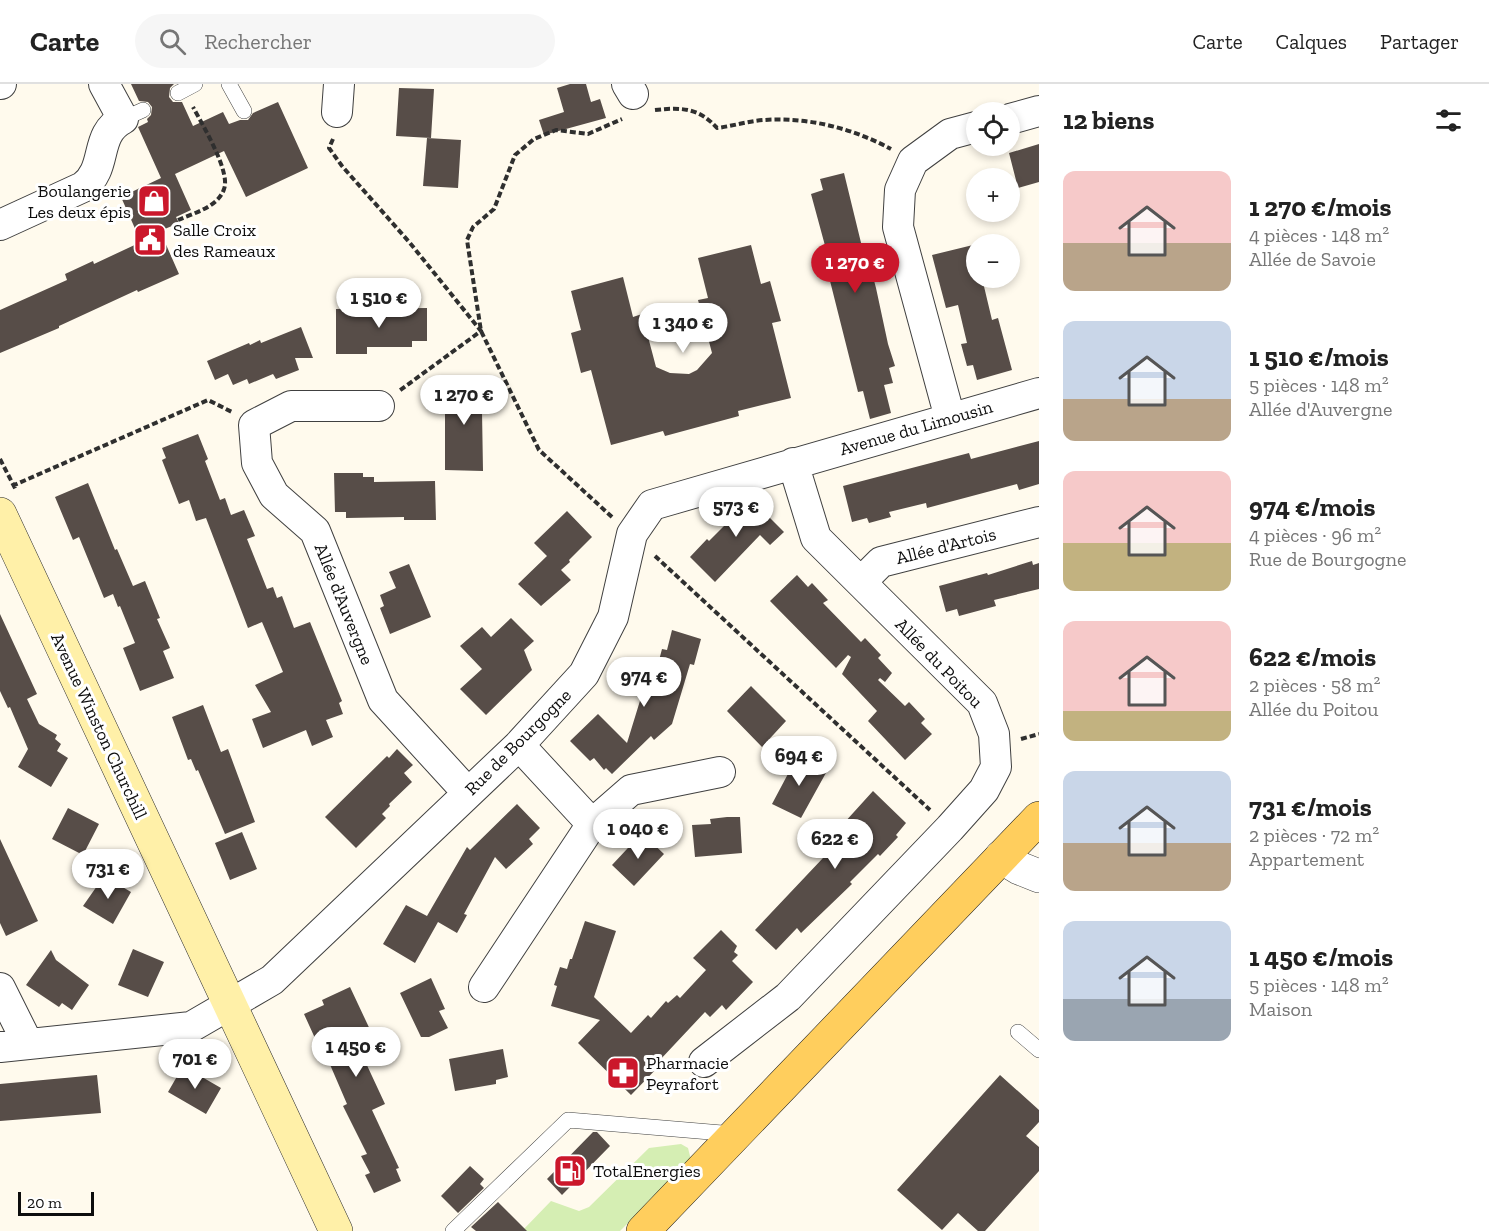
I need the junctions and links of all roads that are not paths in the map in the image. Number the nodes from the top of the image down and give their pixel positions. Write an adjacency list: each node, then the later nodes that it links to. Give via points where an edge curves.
1 (104, 84): 7 (street, via 133,115 110,128 92,180)
2 (229, 84): 3 (lane)
3 (244, 111)
4 (1039, 111): 5 (street)
5 (1020, 116)
6 (966, 130): 10 (street, via 950,134 913,161 900,190 898,227)
7 (0, 225)
8 (1039, 393): 10 (street, Avenue du Limousin)
9 (379, 406): 17 (street, Allée d'Auvergne, via 291,406 254,425 257,463 274,495 315,531 383,700)
10 (950, 418): 11 (street, Avenue du Limousin)
11 (793, 463): 14 (street, Allée du Poitou, via 816,538); 15 (street, Rue de Bourgogne, via 652,505 632,534 613,617 584,674)
12 (3, 502): 24 (main road, Avenue Winston Churchill)
13 (1039, 522): 14 (street, Allée d'Artois, via 881,562)
14 (861, 582): 28 (street, Allée du Poitou, via 982,703 994,734 996,767 984,790 950,828 788,997)
15 (519, 745): 17 (street, Rue de Bourgogne); 19 (street)
16 (720, 772): 19 (street, via 631,790)
17 (468, 793): 24 (street, Rue de Bourgogne, via 272,980)
18 (1039, 818): 20 (main road)
19 (592, 824): 22 (street)
20 (1001, 857): 21 (street); 29 (main road)
21 (1039, 876)
22 (484, 987)
23 (0, 988): 26 (street)
24 (230, 1004): 26 (street, Rue de Bourgogne, via 191,1027); 30 (main road, Avenue Winston Churchill)
25 (1018, 1032): 27 (lane)
26 (14, 1046)
27 (1039, 1050)
28 (704, 1062)
29 (736, 1134): 31 (lane, via 568,1120); 32 (main road)
30 (336, 1231)
31 (453, 1231)
32 (644, 1231)

